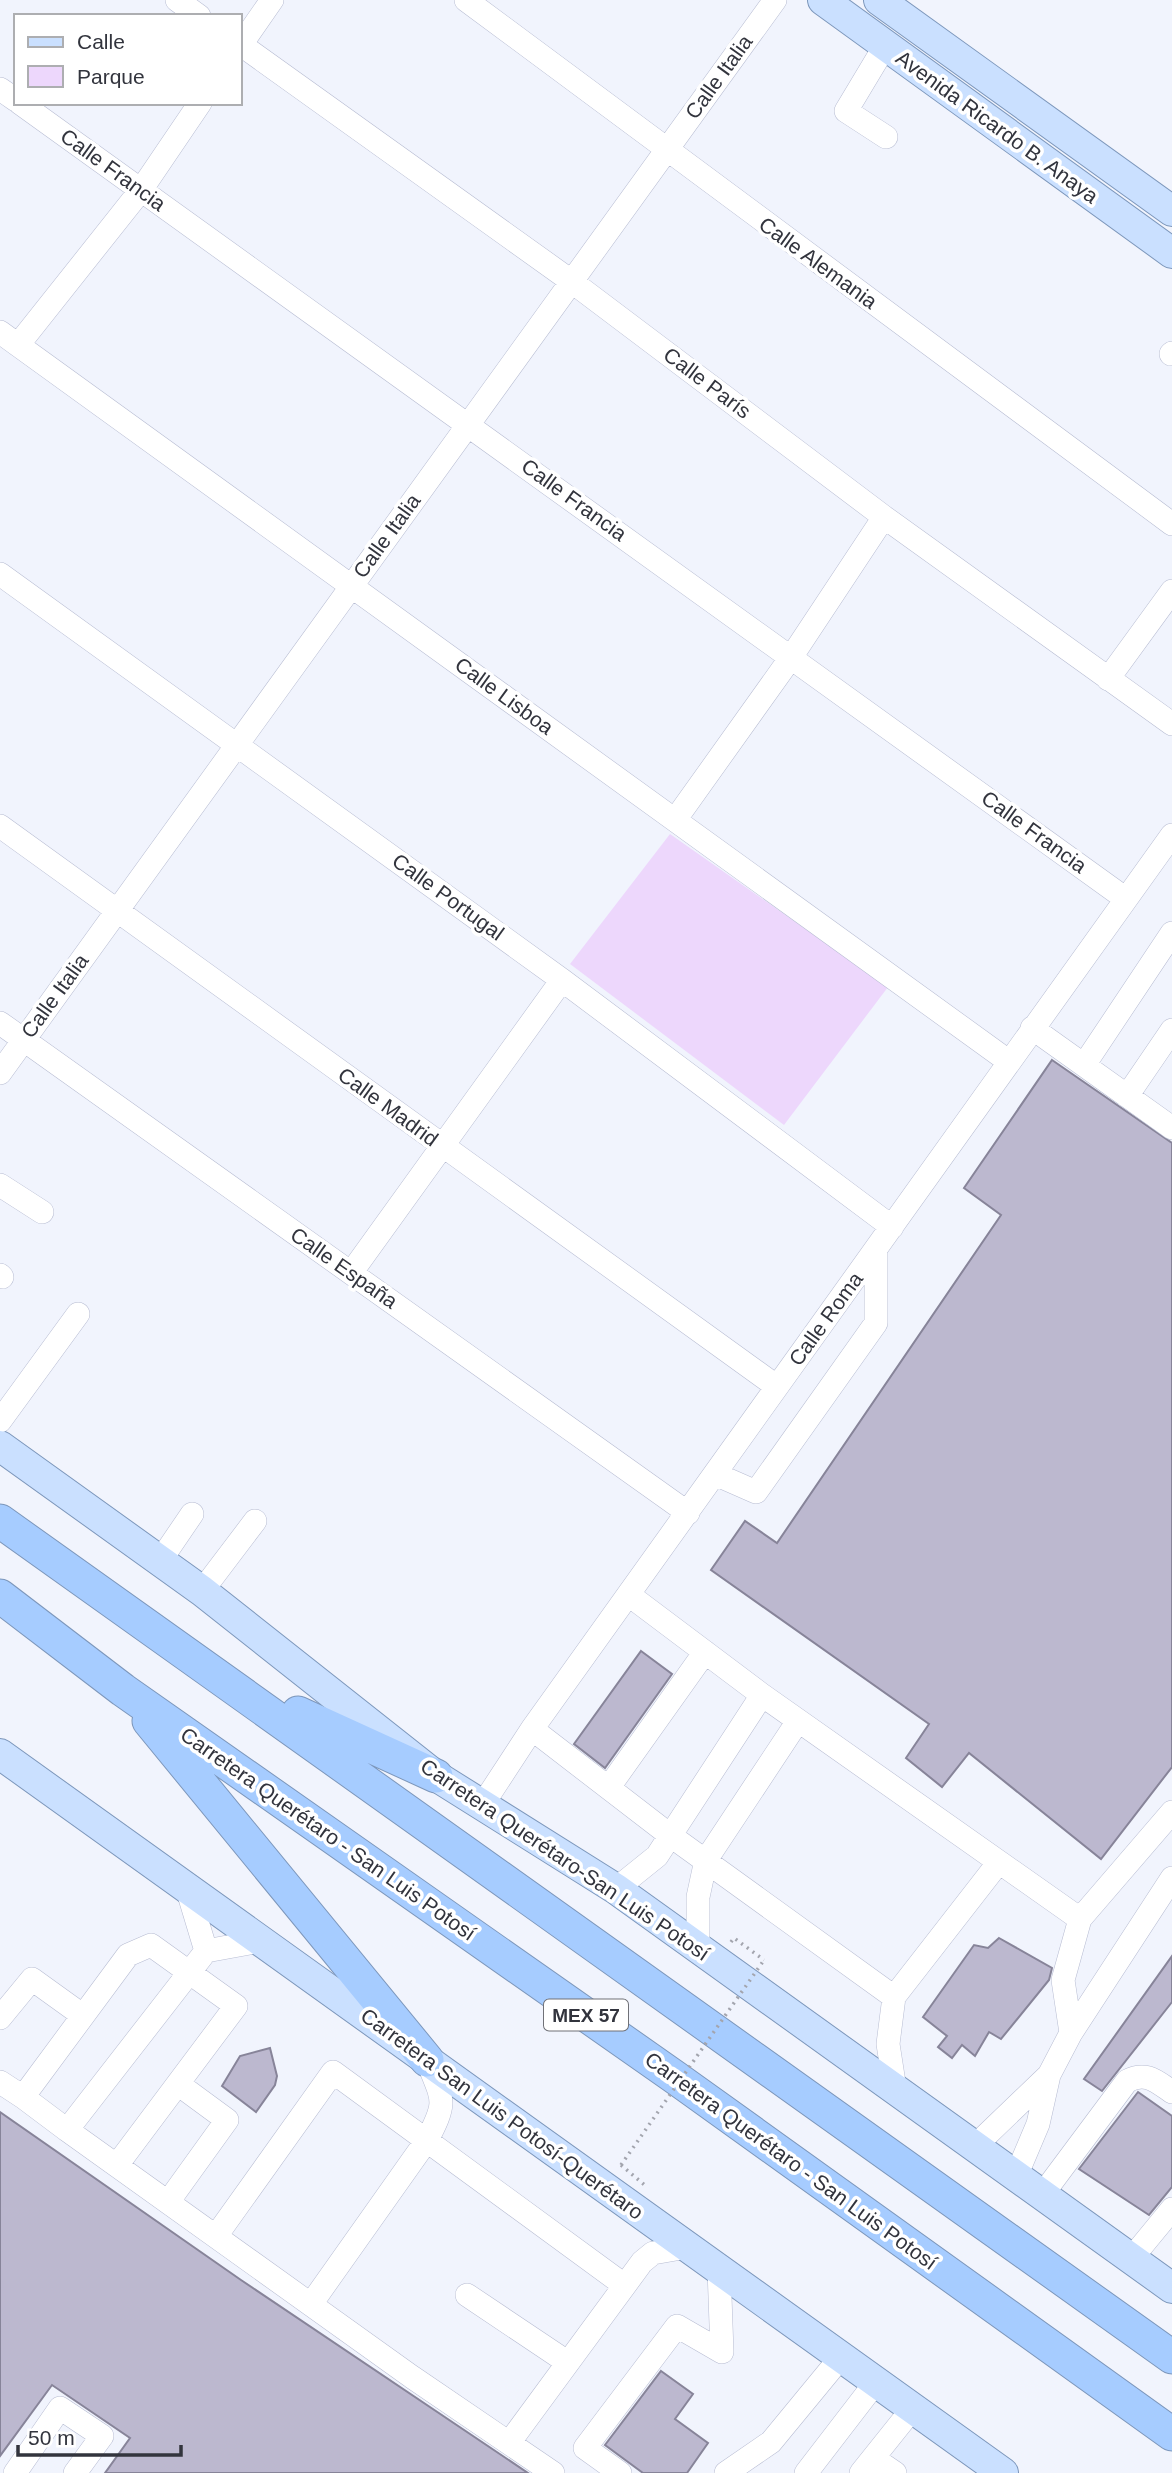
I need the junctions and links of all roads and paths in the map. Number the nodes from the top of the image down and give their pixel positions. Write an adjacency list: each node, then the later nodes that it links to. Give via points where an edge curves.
1 (177, 0): 7 (street)
2 (272, 0): 8 (street)
3 (466, 0): 16 (street, Calle Alemania)
4 (775, 0): 16 (street, Calle Italia)
5 (822, 0): 11 (main road, Avenida Ricardo B. Anaya)
6 (879, 0): 9 (main road, Avenida Ricardo B. Anaya)
7 (196, 14)
8 (242, 42)
9 (940, 43): 12 (main road); 18 (main road, Avenida Ricardo B. Anaya)
10 (242, 46): 20 (street, Calle París)
11 (885, 46): 12 (main road, Avenida Ricardo B. Anaya); 15 (street, via 846,111)
12 (920, 72): 19 (main road, Avenida Ricardo B. Anaya)
13 (23, 105): 17 (street, Calle Francia)
14 (199, 105): 17 (street)
15 (886, 136)
16 (666, 150): 20 (street, Calle Italia); 24 (street, Calle Alemania)
17 (141, 190): 21 (street); 22 (street, Calle Francia)
18 (1172, 211)
19 (1172, 253)
20 (571, 281): 22 (street, Calle Italia); 23 (street, Calle París)
21 (9, 339): 26 (street, Calle Lisboa)
22 (468, 424): 26 (street, Calle Italia); 28 (street, Calle Francia)
23 (884, 517): 28 (street); 29 (street, Calle París)
24 (1172, 524)
25 (0, 573): 31 (street, Calle Portugal)
26 (351, 586): 31 (street, Calle Italia); 32 (street, Calle Lisboa)
27 (1172, 591): 29 (street)
28 (792, 656): 32 (street); 35 (street, Calle Francia)
29 (1108, 679): 30 (street, Calle París)
30 (1172, 724)
31 (237, 745): 36 (street, Calle Italia); 38 (street, Calle Portugal)
32 (675, 820): 43 (street, Calle Lisboa)
33 (0, 826): 36 (street, Calle Madrid)
34 (1172, 835): 35 (street, Calle Roma)
35 (1126, 899): 40 (street, Calle Roma)
36 (117, 911): 42 (street, Calle Italia); 48 (street, Calle Madrid)
37 (1172, 933): 44 (street)
38 (562, 980): 48 (street); 51 (street, Calle Portugal)
39 (0, 1023): 42 (street, Calle España)
40 (1032, 1028): 43 (street, Calle Roma); 44 (street)
41 (1172, 1030): 46 (street)
42 (23, 1040): 45 (street, Calle Italia); 53 (street, Calle España)
43 (1008, 1061): 51 (street, Calle Roma)
44 (1084, 1065): 46 (street)
45 (0, 1073)
46 (1127, 1096): 47 (street)
47 (1169, 1120)
48 (444, 1147): 53 (street); 55 (street, Calle Madrid)
49 (0, 1185): 50 (street)
50 (42, 1212)
51 (892, 1227): 52 (street, Calle Roma)
52 (876, 1251): 55 (street, Calle Roma); 58 (street, via 876,1323 756,1492)
53 (351, 1273): 59 (street, Calle España)
54 (78, 1314): 56 (street)
55 (776, 1387): 58 (street, Calle Roma)
56 (0, 1422)
57 (0, 1446): 63 (main road, Carretera Querétaro-San Luis Potosí)
58 (715, 1474): 59 (street, Calle Roma)
59 (688, 1513): 65 (street, Calle Roma)
60 (192, 1514): 63 (street)
61 (0, 1521): 68 (highway, MEX 57)
62 (256, 1521): 64 (street)
63 (160, 1561): 64 (main road, Carretera Querétaro-San Luis Potosí)
64 (202, 1591): 74 (main road, Carretera Querétaro-San Luis Potosí)
65 (629, 1595): 67 (street); 72 (street, Calle Roma)
66 (0, 1596): 69 (highway, Carretera Querétaro - San Luis Potosí / MEX 57)
67 (705, 1652): 70 (street); 75 (street)
68 (227, 1681): 74 (highway); 119 (highway, MEX 57)
69 (123, 1690): 94 (highway); 123 (highway, Carretera Querétaro - San Luis Potosí / MEX 57)
70 (762, 1695): 71 (street); 78 (street)
71 (798, 1721): 79 (street); 80 (street)
72 (532, 1729): 75 (street); 76 (street, Calle Roma)
73 (0, 1754): 82 (main road, Carretera San Luis Potosí-Querétaro)
74 (436, 1776): 76 (main road, Carretera Querétaro-San Luis Potosí)
75 (609, 1787): 78 (street)
76 (483, 1804): 83 (main road, Carretera Querétaro-San Luis Potosí)
77 (1172, 1812): 84 (street)
78 (671, 1836): 79 (street); 83 (street, via 657,1856)
79 (706, 1860): 87 (street, via 698,1897); 90 (street)
80 (999, 1862): 84 (street); 90 (street)
81 (1172, 1878): 93 (street)
82 (187, 1888): 86 (main road, Carretera San Luis Potosí-Querétaro); 88 (street)
83 (616, 1889): 87 (main road, Carretera Querétaro-San Luis Potosí)
84 (1080, 1919): 93 (street, via 1063,1980)
85 (734, 1938): 106 (path, bridge, via 764,1960 621,2165)
86 (260, 1941): 88 (street); 94 (main road, Carretera San Luis Potosí-Querétaro)
87 (698, 1947): 98 (main road, Carretera Querétaro-San Luis Potosí)
88 (206, 1951): 89 (street)
89 (189, 1972): 91 (street, via 151,1945 128,1955); 97 (street, via 236,2006); 101 (street)
90 (894, 1997): 98 (street, via 888,2044)
91 (82, 2015): 92 (street, via 32,1979); 100 (street)
92 (0, 2018)
93 (1071, 2033): 95 (street)
94 (427, 2060): 102 (street, via 443,2101); 111 (main road, Carretera San Luis Potosí-Querétaro)
95 (1049, 2074): 103 (street); 105 (street, via 1038,2124)
96 (0, 2082): 100 (street)
97 (178, 2084): 104 (street); 108 (street, via 227,2120)
98 (895, 2089): 103 (main road, Carretera Querétaro-San Luis Potosí)
99 (1172, 2092): 107 (street, via 1150,2076 1127,2081)
100 (23, 2097): 101 (street)
101 (67, 2130): 104 (street)
102 (426, 2140): 110 (street, via 333,2072); 115 (street); 117 (street)
103 (975, 2146): 105 (main road, Carretera Querétaro-San Luis Potosí)
104 (117, 2165): 108 (street)
105 (1016, 2176): 107 (main road, Carretera Querétaro-San Luis Potosí)
106 (649, 2185)
107 (1042, 2194): 112 (main road, Carretera Querétaro-San Luis Potosí)
108 (169, 2202): 110 (street)
109 (1172, 2209): 112 (street)
110 (216, 2236): 117 (street)
111 (687, 2247): 113 (main road, Carretera San Luis Potosí-Querétaro); 115 (street, via 653,2253)
112 (1131, 2259): 114 (main road, Carretera Querétaro-San Luis Potosí)
113 (719, 2269): 118 (main road, Carretera San Luis Potosí-Querétaro); 129 (street, via 722,2352 677,2326 585,2448)
114 (1170, 2281)
115 (624, 2285): 120 (street)
116 (467, 2295): 120 (street)
117 (311, 2304): 124 (street)
118 (841, 2357): 121 (main road, Carretera San Luis Potosí-Querétaro); 130 (street, via 771,2442)
119 (1172, 2357)
120 (567, 2362): 124 (street)
121 (876, 2382): 122 (main road, Carretera San Luis Potosí-Querétaro); 131 (street)
122 (913, 2408): 125 (street); 133 (main road, Carretera San Luis Potosí-Querétaro)
123 (1172, 2434)
124 (509, 2443): 128 (street)
125 (867, 2465): 132 (street)
126 (15, 2473): 127 (street, via 60,2408 102,2436)
127 (75, 2473)
128 (552, 2473)
129 (621, 2473)
130 (726, 2473)
131 (806, 2473)
132 (895, 2473)
133 (1003, 2473)

